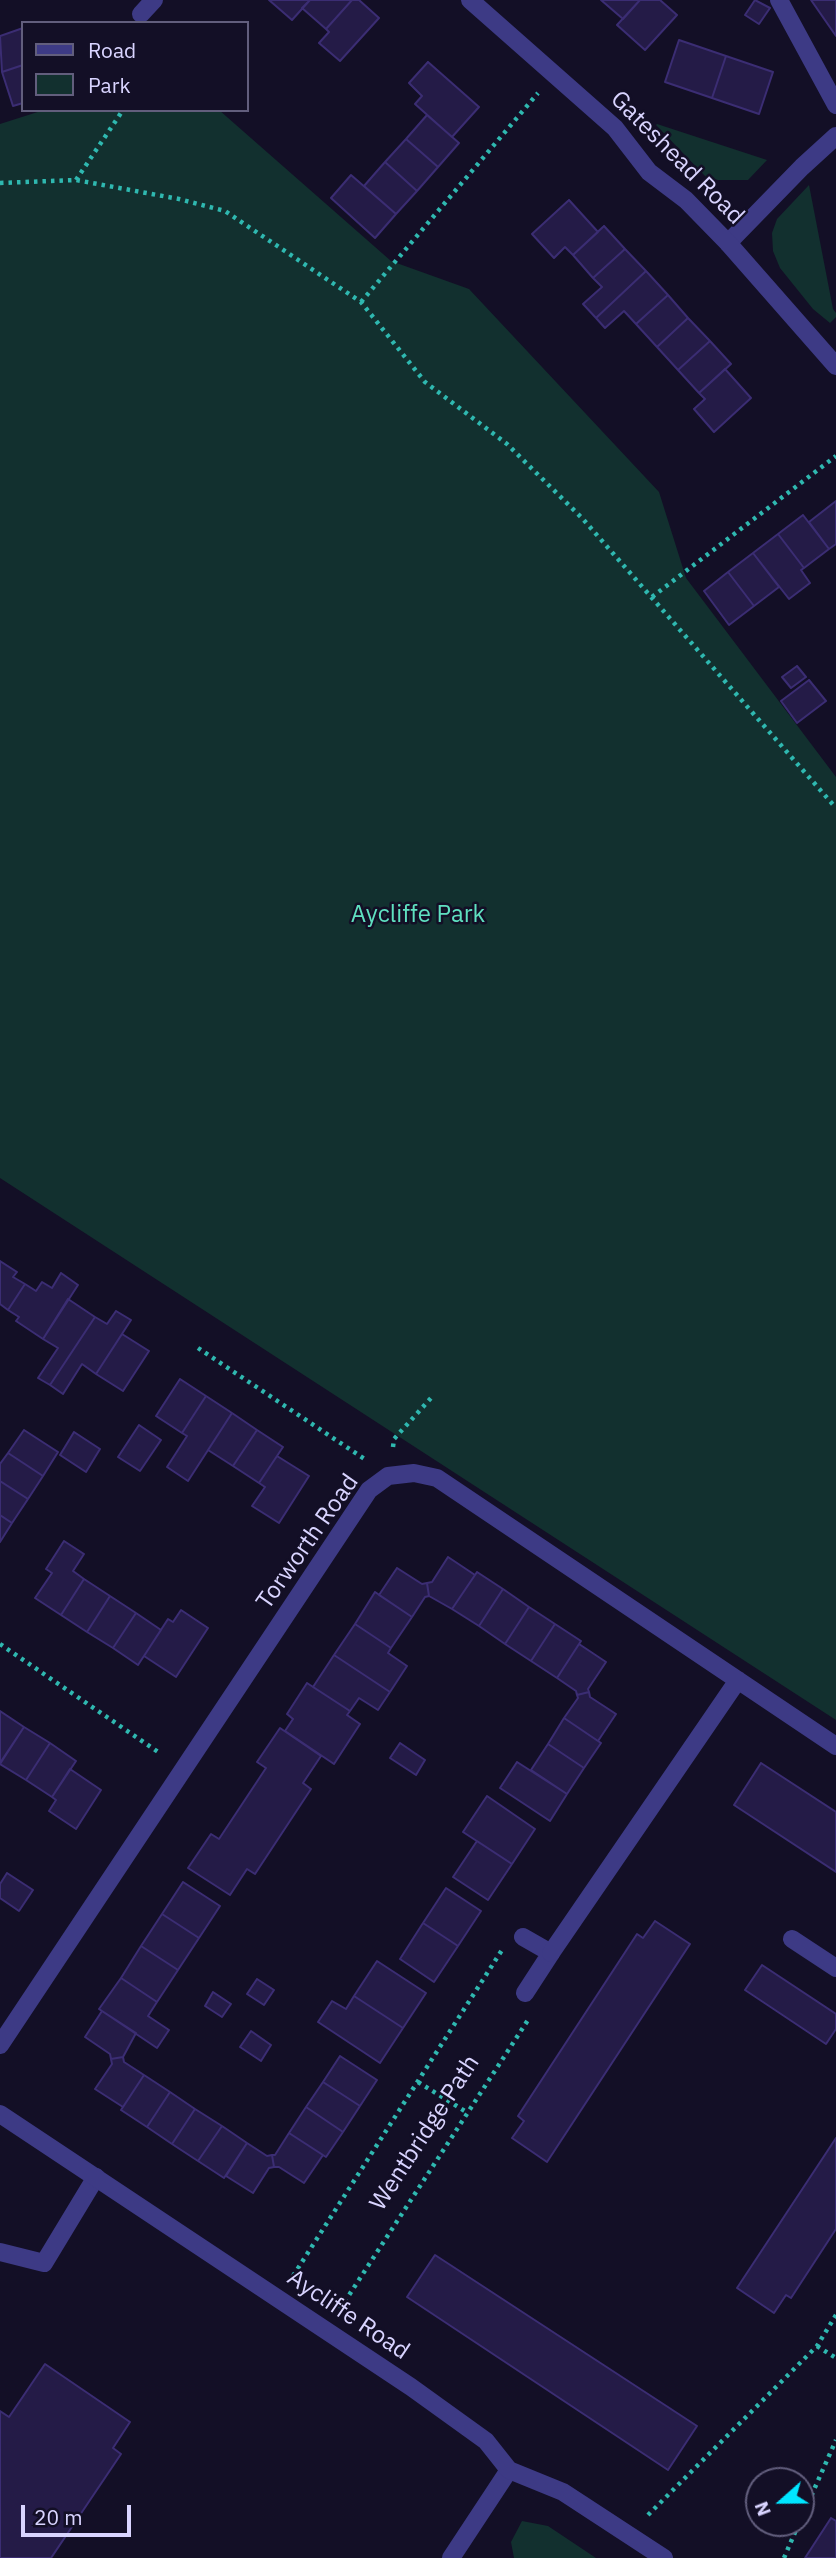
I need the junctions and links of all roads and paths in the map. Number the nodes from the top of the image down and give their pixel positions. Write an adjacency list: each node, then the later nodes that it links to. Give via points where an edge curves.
1 (154, 0): 4 (street)
2 (470, 0): 5 (street, Gateshead Road)
3 (779, 0): 6 (street)
4 (141, 14)
5 (554, 74): 11 (street, Gateshead Road, via 615,128 649,172 686,200); 12 (path)
6 (836, 105)
7 (122, 112): 9 (path)
8 (836, 136): 11 (street)
9 (76, 180): 10 (path); 12 (path, via 225,211)
10 (0, 183)
11 (728, 243): 13 (street, Gateshead Road)
12 (361, 302): 15 (path, via 425,382 507,444 582,518)
13 (836, 366)
14 (836, 456): 15 (path)
15 (652, 597): 16 (path)
16 (836, 808)
17 (198, 1348): 20 (path, via 369,1462)
18 (431, 1398): 19 (path, via 394,1439)
19 (392, 1450)
20 (381, 1482): 22 (street, Torworth Road, via 388,1476 414,1473 437,1478); 24 (street, Torworth Road, via 369,1490)
21 (0, 1644): 24 (path)
22 (738, 1680): 23 (street, Torworth Road); 27 (street)
23 (836, 1746)
24 (183, 1769): 31 (street, Torworth Road)
25 (792, 1939): 28 (street)
26 (515, 1940): 27 (street); 32 (path, Wentbridge Path)
27 (551, 1953): 29 (street)
28 (836, 1968)
29 (525, 1993)
30 (535, 2009): 33 (path, Wentbridge Path)
31 (0, 2045)
32 (418, 2082): 33 (path); 37 (path, Wentbridge Path)
33 (468, 2113): 39 (path, Wentbridge Path)
34 (0, 2114): 35 (street, Aycliffe Road)
35 (96, 2177): 36 (street, via 44,2263); 37 (street, Aycliffe Road)
36 (0, 2252)
37 (279, 2298): 39 (street, Aycliffe Road)
38 (836, 2315): 40 (path)
39 (327, 2330): 43 (street, Aycliffe Road, via 486,2441)
40 (817, 2346): 41 (path); 45 (path)
41 (836, 2358)
42 (836, 2440): 44 (path)
43 (509, 2470): 45 (street, Aycliffe Road, via 564,2492); 47 (street)
44 (815, 2487)
45 (629, 2535): 48 (street, Aycliffe Road)
46 (793, 2537): 49 (path)
47 (454, 2557)
48 (664, 2558)
49 (784, 2558)

